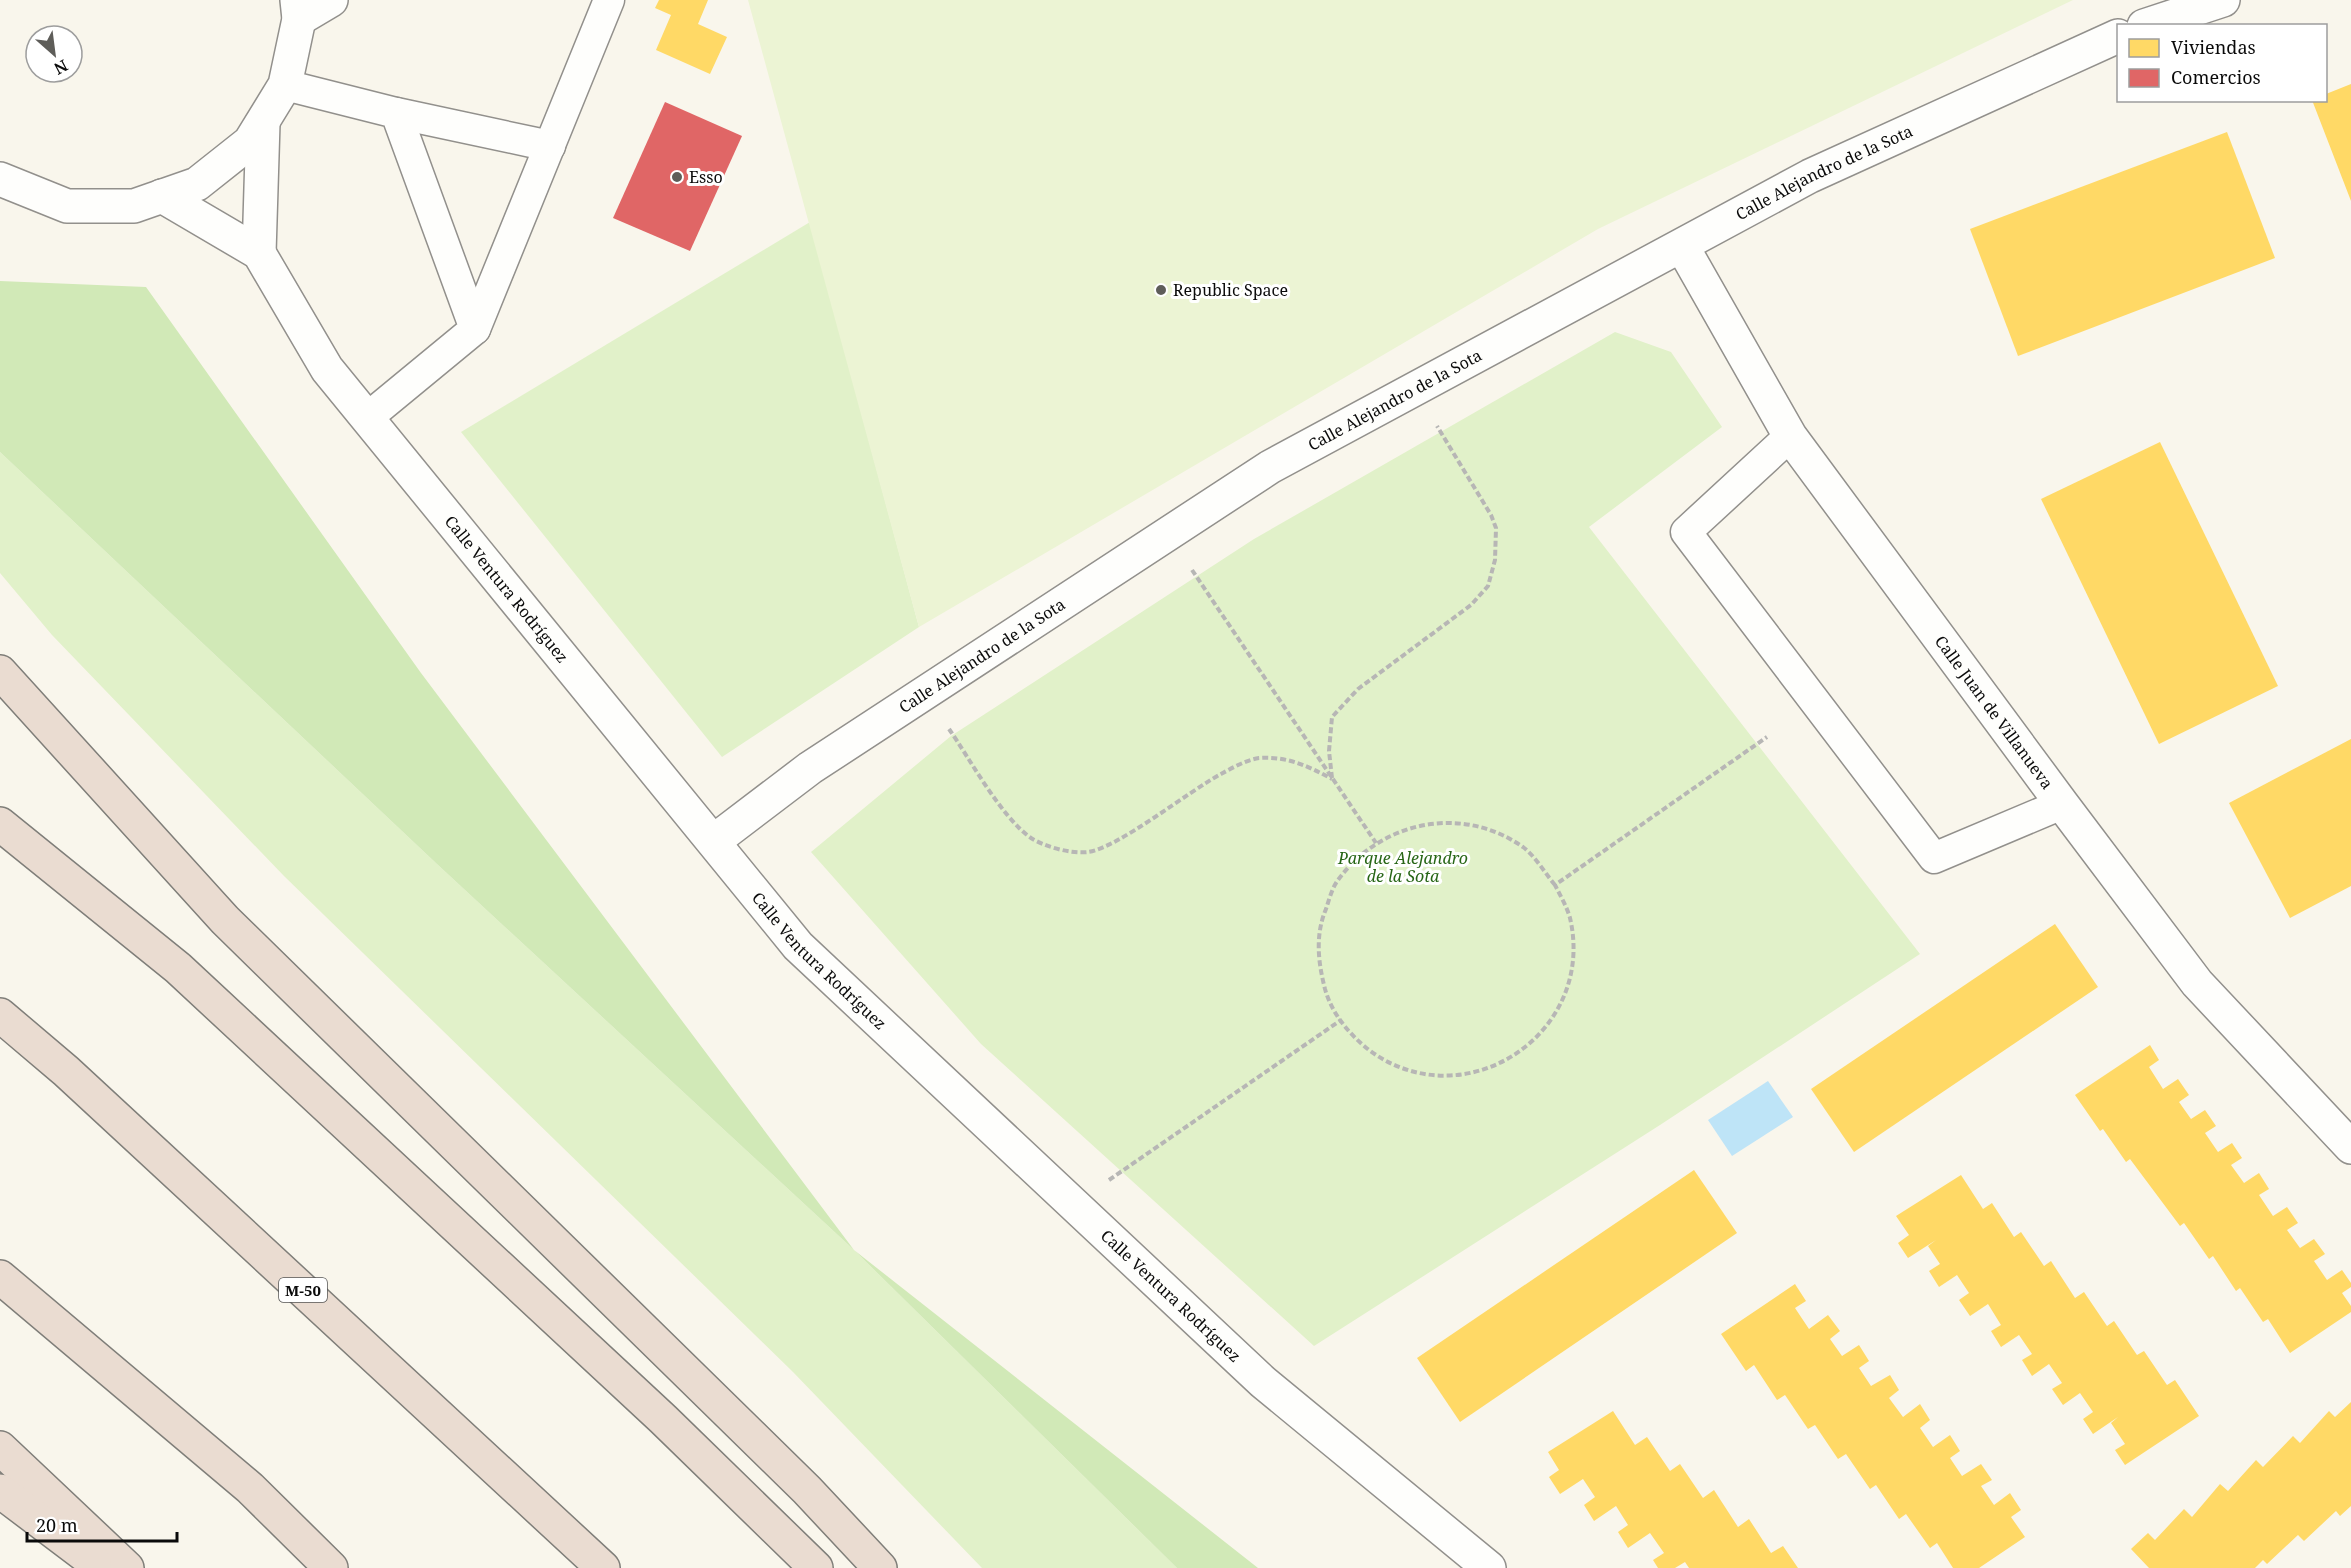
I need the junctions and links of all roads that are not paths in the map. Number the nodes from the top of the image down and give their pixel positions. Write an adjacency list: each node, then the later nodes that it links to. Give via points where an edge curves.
1 (331, 0): 4 (street)
2 (609, 0): 10 (lane)
3 (2223, 0): 5 (street)
4 (298, 9): 7 (street)
5 (2150, 24)
6 (2117, 36): 13 (street, Calle Alejandro de la Sota, via 1810,176)
7 (285, 85): 8 (lane); 9 (street)
8 (396, 114): 10 (lane); 15 (lane)
9 (263, 123): 12 (street, via 250,142 197,184); 14 (street)
10 (550, 146): 15 (lane)
11 (0, 179): 12 (street, via 67,206 134,206)
12 (162, 196): 14 (street, Calle Ventura Rodríguez)
13 (1682, 246): 17 (street, Calle Juan de Villanueva); 21 (street, Calle Alejandro de la Sota, via 1270,467 810,768)
14 (259, 253): 16 (street, Calle Ventura Rodríguez, via 327,369)
15 (475, 329): 16 (lane)
16 (367, 418): 21 (street, Calle Ventura Rodríguez)
17 (1790, 436): 19 (street, Calle Juan de Villanueva); 19 (lane, via 1686,532 1934,858)
18 (0, 672): 32 (highway, via 225,920 807,1490)
19 (2062, 804): 23 (street, Calle Juan de Villanueva, via 2197,983)
20 (0, 824): 31 (highway, via 178,968 663,1419)
21 (714, 842): 33 (street, Calle Ventura Rodríguez, via 798,946 1263,1382)
22 (0, 1015): 30 (highway, M-50, via 66,1071)
23 (2351, 1147)
24 (0, 1277): 29 (highway, via 250,1488)
25 (0, 1448): 28 (highway)
26 (0, 1491): 27 (highway)
27 (102, 1568)
28 (127, 1568)
29 (331, 1568)
30 (603, 1568)
31 (816, 1568)
32 (880, 1568)
33 (1489, 1568)

